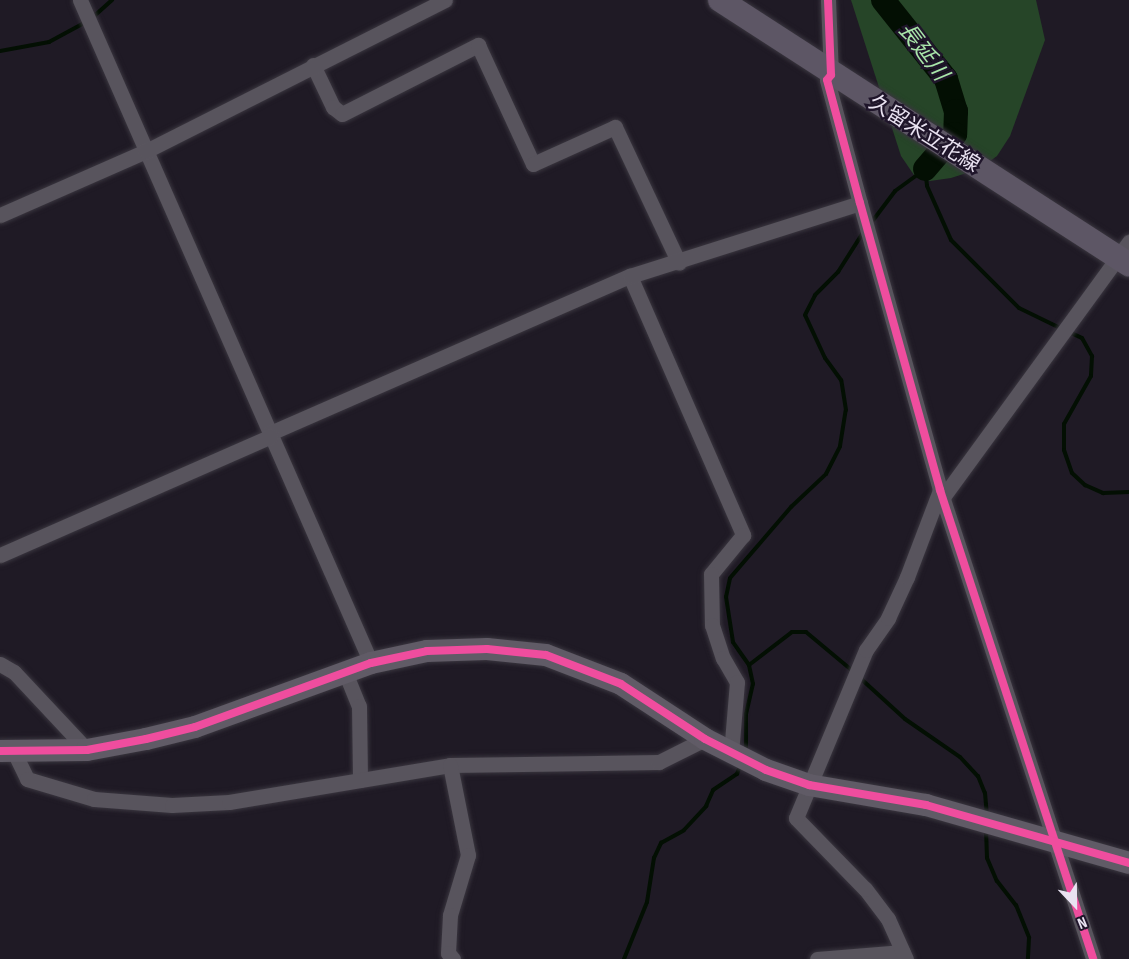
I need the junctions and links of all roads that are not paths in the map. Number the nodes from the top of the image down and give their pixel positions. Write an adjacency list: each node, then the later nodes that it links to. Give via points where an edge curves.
1 (80, 0): 7 (street)
2 (445, 0): 5 (street)
3 (720, 0): 6 (main road, 久留米立花線)
4 (828, 0): 6 (street)
5 (313, 65): 7 (street); 11 (street, via 333,107 342,114 478,45 533,164 615,127)
6 (831, 75): 8 (street, via 827,80); 10 (main road, 久留米立花線)
7 (146, 151): 9 (street); 13 (street)
8 (860, 203): 11 (street); 14 (street)
9 (0, 215)
10 (1125, 255): 14 (street)
11 (679, 262): 12 (street)
12 (630, 276): 13 (street); 22 (street, via 743,535 711,574 712,625 723,658 737,682)
13 (270, 435): 15 (street); 16 (street)
14 (942, 494): 25 (street, via 888,618 866,650); 26 (street)
15 (0, 555)
16 (371, 663): 18 (street); 19 (street, via 428,651 488,650 546,655 621,684)
17 (0, 664): 20 (street, via 14,672)
18 (345, 672): 20 (street, via 195,727); 24 (street, via 359,706)
19 (705, 739): 22 (street); 23 (street, via 659,762)
20 (87, 750): 21 (street)
21 (7, 751): 24 (street, via 27,779 94,799 133,805 229,802)
22 (739, 757): 25 (street)
23 (450, 765): 24 (street); 29 (street, via 468,855 450,915 448,953)
24 (360, 780)
25 (809, 785): 26 (street, via 926,805 1008,826); 28 (street, via 796,818 865,889 888,919)
26 (1054, 844): 27 (street); 31 (street)
27 (1129, 863)
28 (905, 956): 30 (street)
29 (453, 959)
30 (817, 959)
31 (1094, 959)

